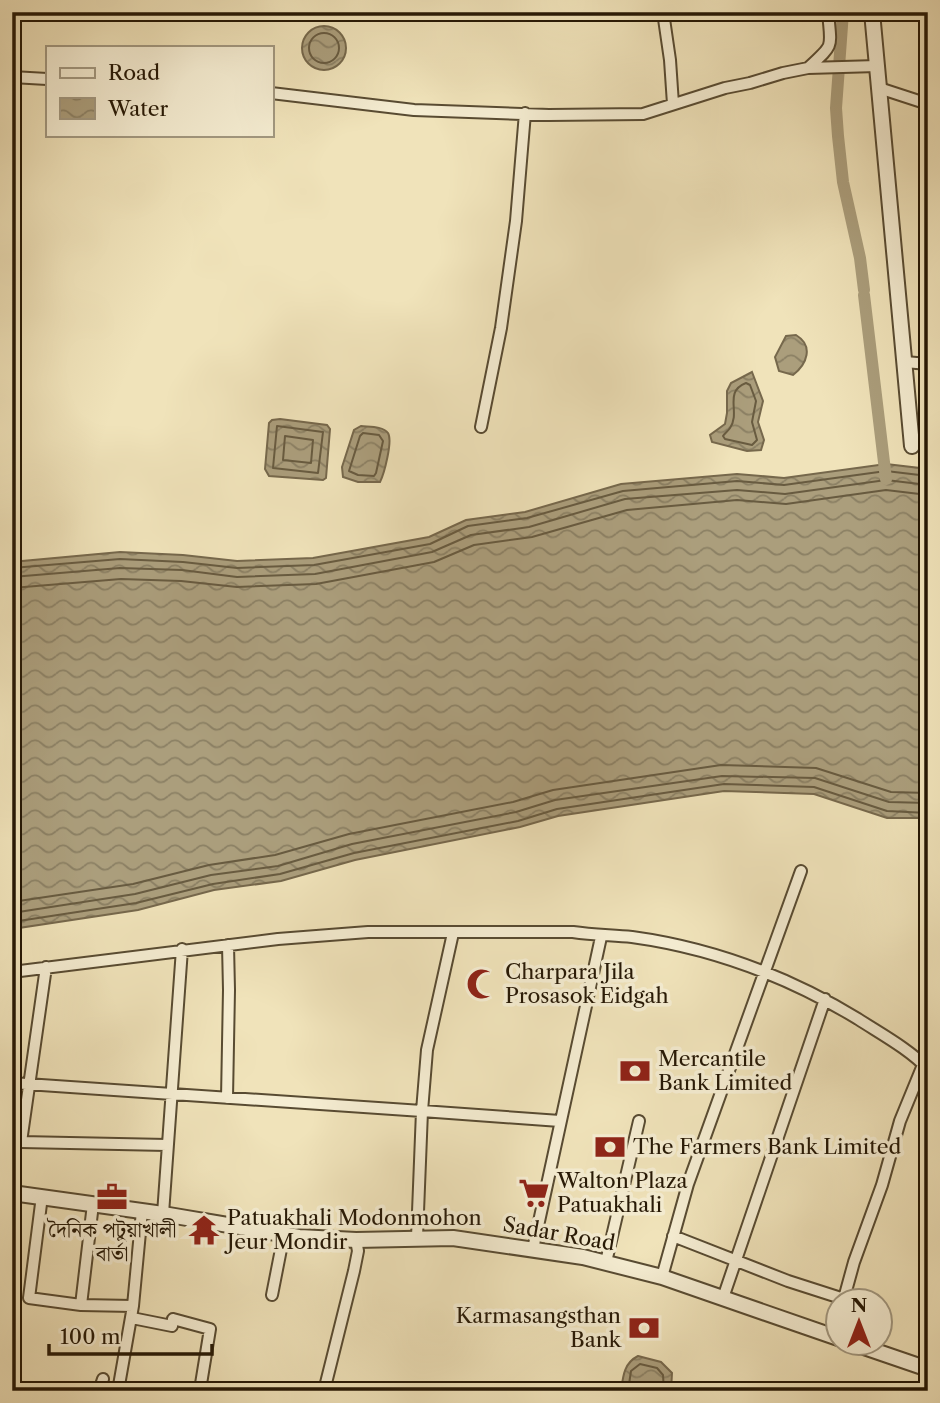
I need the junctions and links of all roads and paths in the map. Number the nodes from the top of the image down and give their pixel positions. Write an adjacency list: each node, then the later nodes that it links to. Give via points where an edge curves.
1 (663, 12): 10 (street)
2 (828, 12): 5 (street, via 831,44)
3 (872, 12): 4 (street)
4 (877, 66): 5 (street); 8 (street)
5 (808, 68): 10 (street)
6 (12, 77): 7 (street)
7 (46, 79)
8 (879, 88): 11 (street); 13 (street)
9 (273, 93): 12 (street, via 414,110)
10 (673, 104): 12 (street, via 643,114)
11 (928, 104)
12 (525, 113): 15 (street, via 516,221)
13 (905, 362): 14 (street); 16 (street)
14 (928, 364)
15 (481, 427)
16 (912, 446)
17 (801, 871): 24 (street)
18 (453, 933): 19 (street, via 573,932); 20 (street, via 368,932); 31 (street, via 427,1050)
19 (601, 937): 24 (street, via 630,937 695,949); 32 (street)
20 (228, 945): 21 (street); 30 (street)
21 (181, 949): 22 (street); 29 (street)
22 (46, 967): 23 (street); 28 (street)
23 (12, 972)
24 (765, 972): 25 (street); 41 (street)
25 (825, 999): 26 (street); 45 (street)
26 (926, 1067): 48 (street, via 900,1121)
27 (12, 1083): 28 (street)
28 (29, 1085): 29 (street); 34 (street, via 21,1142)
29 (170, 1094): 30 (street); 34 (street)
30 (228, 1098): 31 (street)
31 (422, 1111): 32 (street); 42 (street)
32 (560, 1121): 44 (street)
33 (639, 1121): 46 (street)
34 (167, 1145): 39 (street)
35 (12, 1193): 36 (street, Sadar Road)
36 (42, 1196): 37 (street, Sadar Road); 52 (street, via 29,1297)
37 (93, 1203): 38 (street, Sadar Road); 52 (street)
38 (142, 1211): 39 (street, Sadar Road); 53 (street)
39 (163, 1214): 40 (street, Sadar Road)
40 (284, 1234): 43 (street, Sadar Road); 50 (street)
41 (673, 1236): 45 (street); 47 (street)
42 (417, 1237): 43 (street, Sadar Road); 44 (street, Sadar Road, via 453,1237)
43 (356, 1240): 61 (street, via 354,1271)
44 (533, 1249): 46 (street, Sadar Road)
45 (736, 1261): 49 (street); 51 (street)
46 (606, 1262): 47 (street, Sadar Road)
47 (662, 1278): 51 (street, Sadar Road)
48 (847, 1288)
49 (824, 1293)
50 (272, 1295)
51 (723, 1298): 54 (street, Sadar Road)
52 (81, 1305): 53 (street)
53 (133, 1312): 59 (street); 60 (street, via 172,1326 173,1319 210,1329 200,1390)
54 (824, 1333)
55 (894, 1357): 56 (street)
56 (928, 1369)
57 (103, 1379): 58 (street)
58 (99, 1391)
59 (118, 1391)
60 (177, 1391)
61 (324, 1391)

